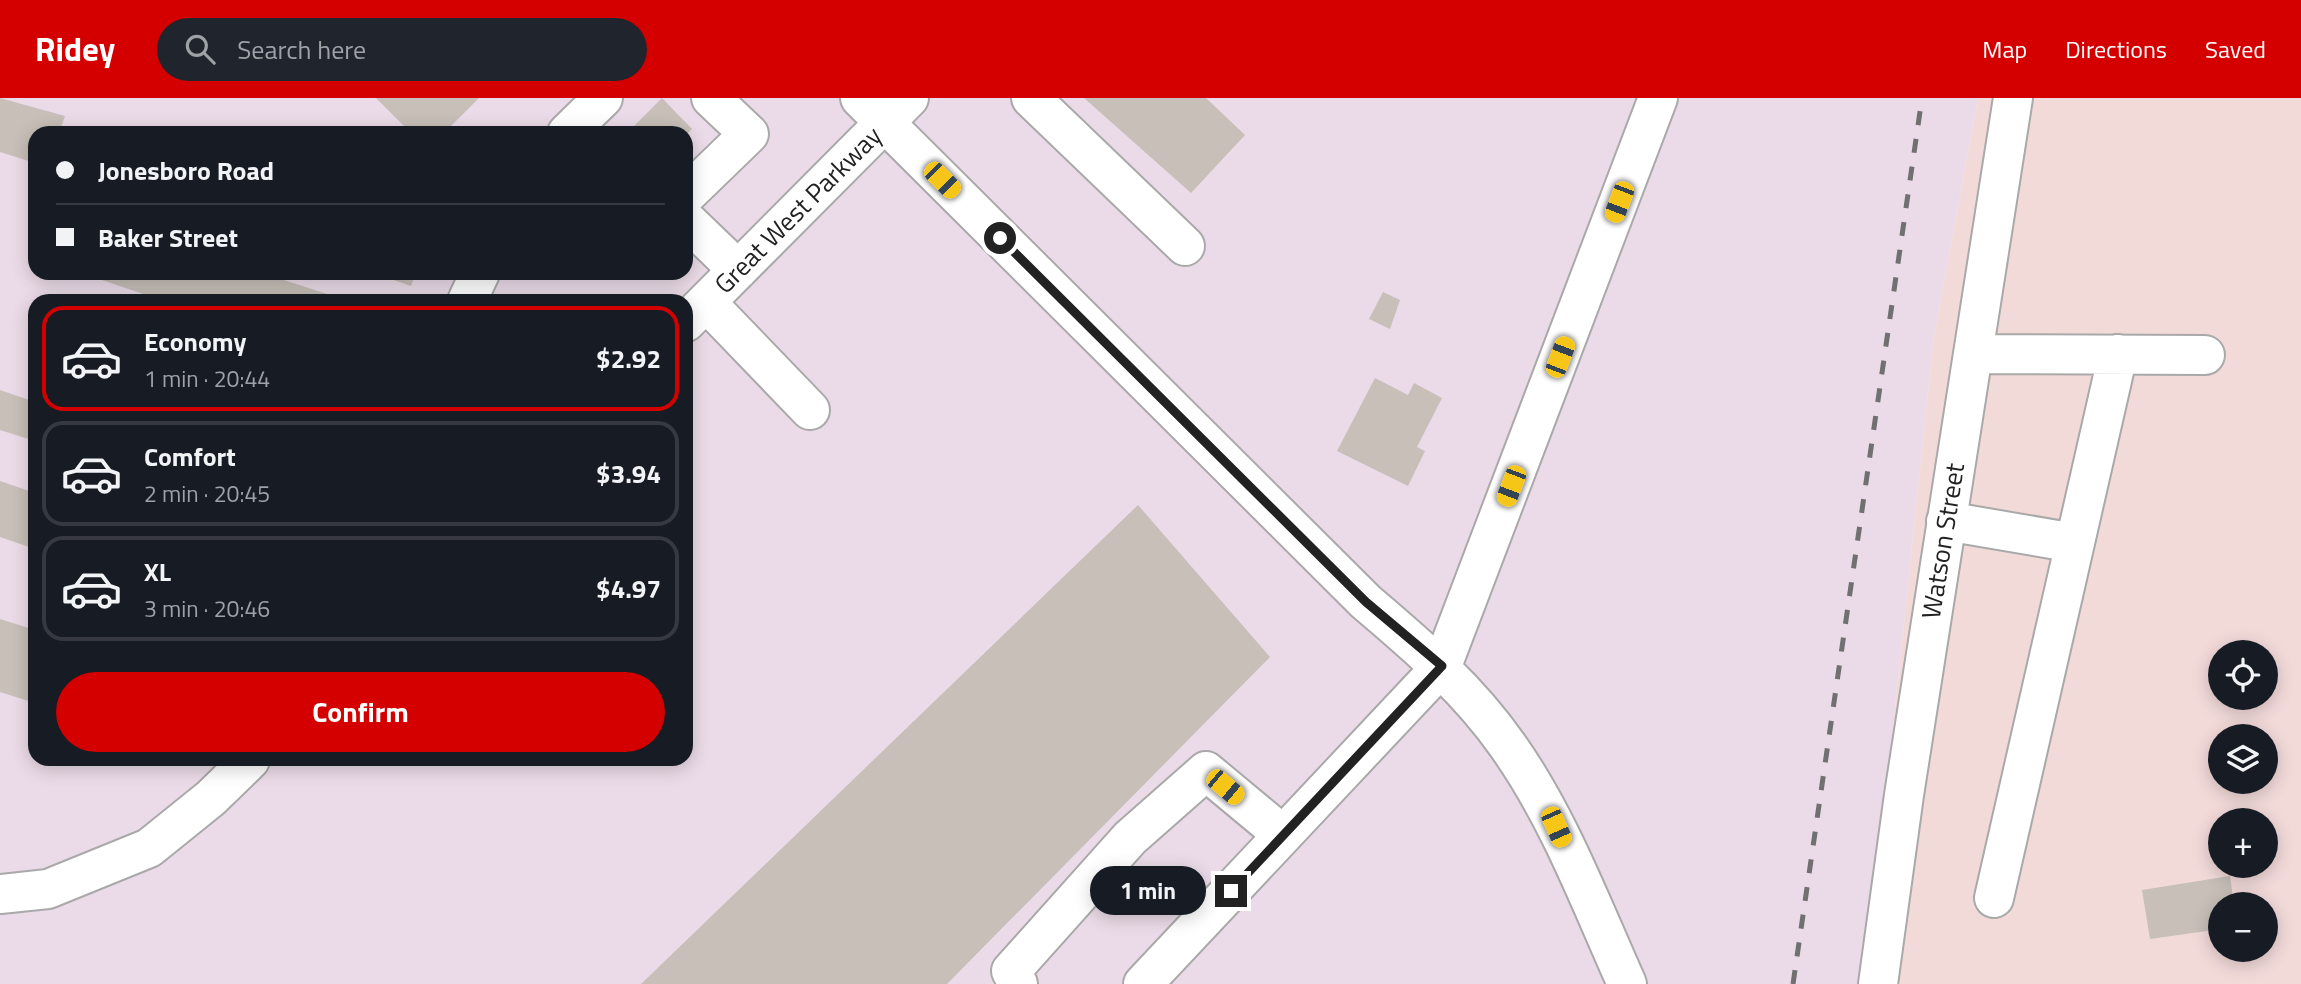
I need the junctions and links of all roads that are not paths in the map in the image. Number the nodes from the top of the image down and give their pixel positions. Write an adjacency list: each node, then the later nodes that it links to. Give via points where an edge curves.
1 (603, 98): 7 (street)
2 (711, 98): 8 (street, via 749,134)
3 (1031, 98): 10 (street)
4 (1658, 98): 19 (street)
5 (2013, 98): 13 (street, Watson Street)
6 (885, 106): 11 (street, Great West Parkway); 19 (street, via 1366,602)
7 (574, 126)
8 (693, 188)
9 (693, 227): 11 (street)
10 (1185, 246)
11 (738, 270): 12 (street, Great West Parkway)
12 (696, 312): 16 (street)
13 (1973, 354): 14 (street); 17 (street, Watson Street)
14 (2118, 354): 15 (street); 18 (street)
15 (2206, 355)
16 (810, 410)
17 (1946, 522): 18 (street); 27 (street, Watson Street)
18 (2075, 543): 23 (street)
19 (1442, 666): 21 (street); 26 (street, via 1508,745 1550,816)
20 (244, 766): 22 (street, via 149,848 48,889)
21 (1283, 835): 24 (street, via 1206,771 1130,838); 25 (street)
22 (0, 894)
23 (1993, 898)
24 (1009, 980)
25 (1143, 984)
26 (1627, 984)
27 (1878, 984)

